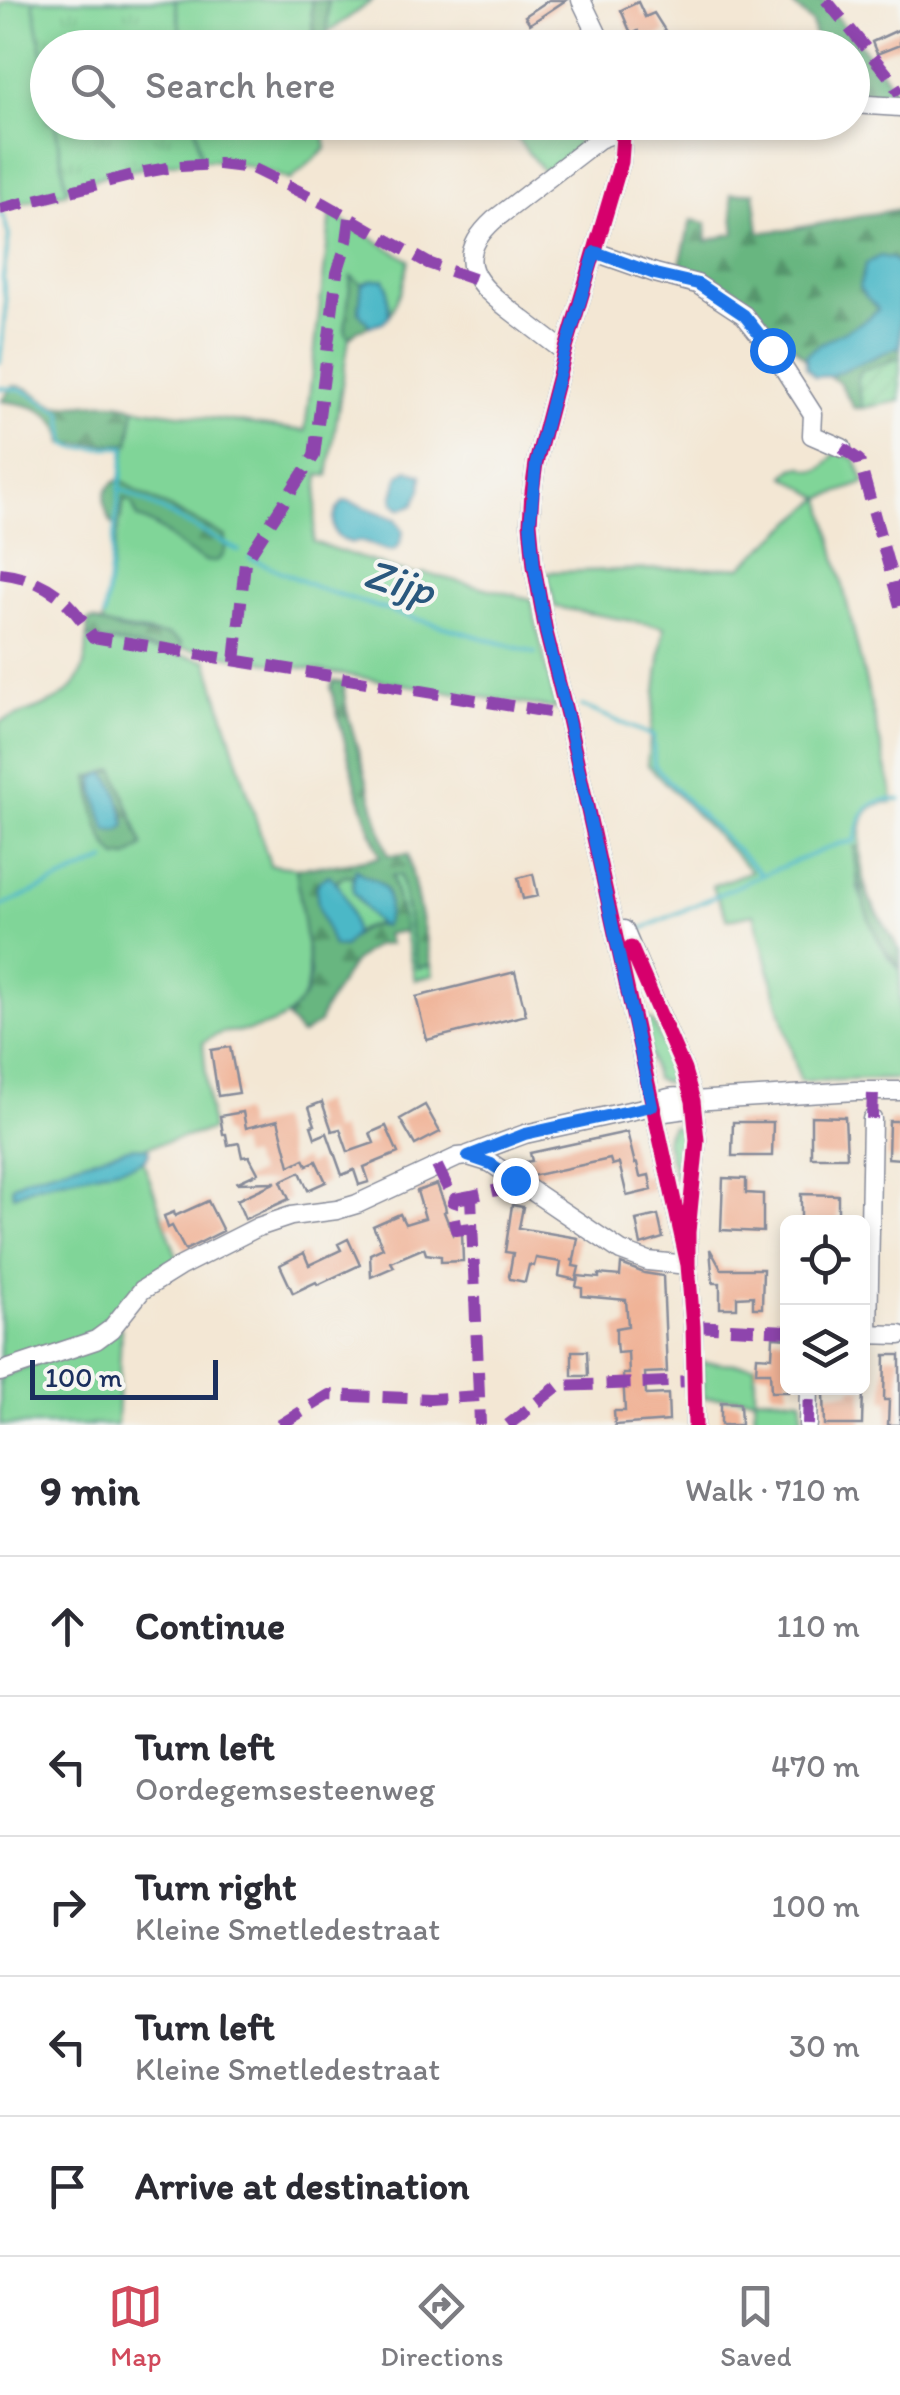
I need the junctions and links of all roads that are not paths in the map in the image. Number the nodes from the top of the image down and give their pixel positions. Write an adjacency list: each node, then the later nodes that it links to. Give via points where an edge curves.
1 (581, 0): 2 (street)
2 (595, 30)
3 (870, 105): 4 (street)
4 (900, 107)
5 (599, 140): 8 (street, via 480,232 472,255 476,280 486,292)
6 (625, 140): 7 (street)
7 (595, 252): 8 (street); 9 (street, via 698,284 744,315 813,414 812,435)
8 (565, 352): 10 (street, via 536,463 534,566)
9 (842, 448)
10 (602, 874): 12 (street); 13 (street)
11 (900, 1091): 12 (street)
12 (693, 1101): 13 (street, via 663,1098); 16 (street, via 697,1140)
13 (652, 1106): 15 (street, via 525,1134); 16 (street)
14 (872, 1119): 17 (street)
15 (468, 1156): 16 (street, via 491,1164 621,1251); 20 (street, via 357,1204 258,1227 142,1290 96,1340)
16 (688, 1266): 22 (street)
17 (867, 1305)
18 (870, 1334): 19 (street)
19 (900, 1335)
20 (0, 1372)
21 (809, 1395): 23 (street)
22 (695, 1425)
23 (808, 1425)

